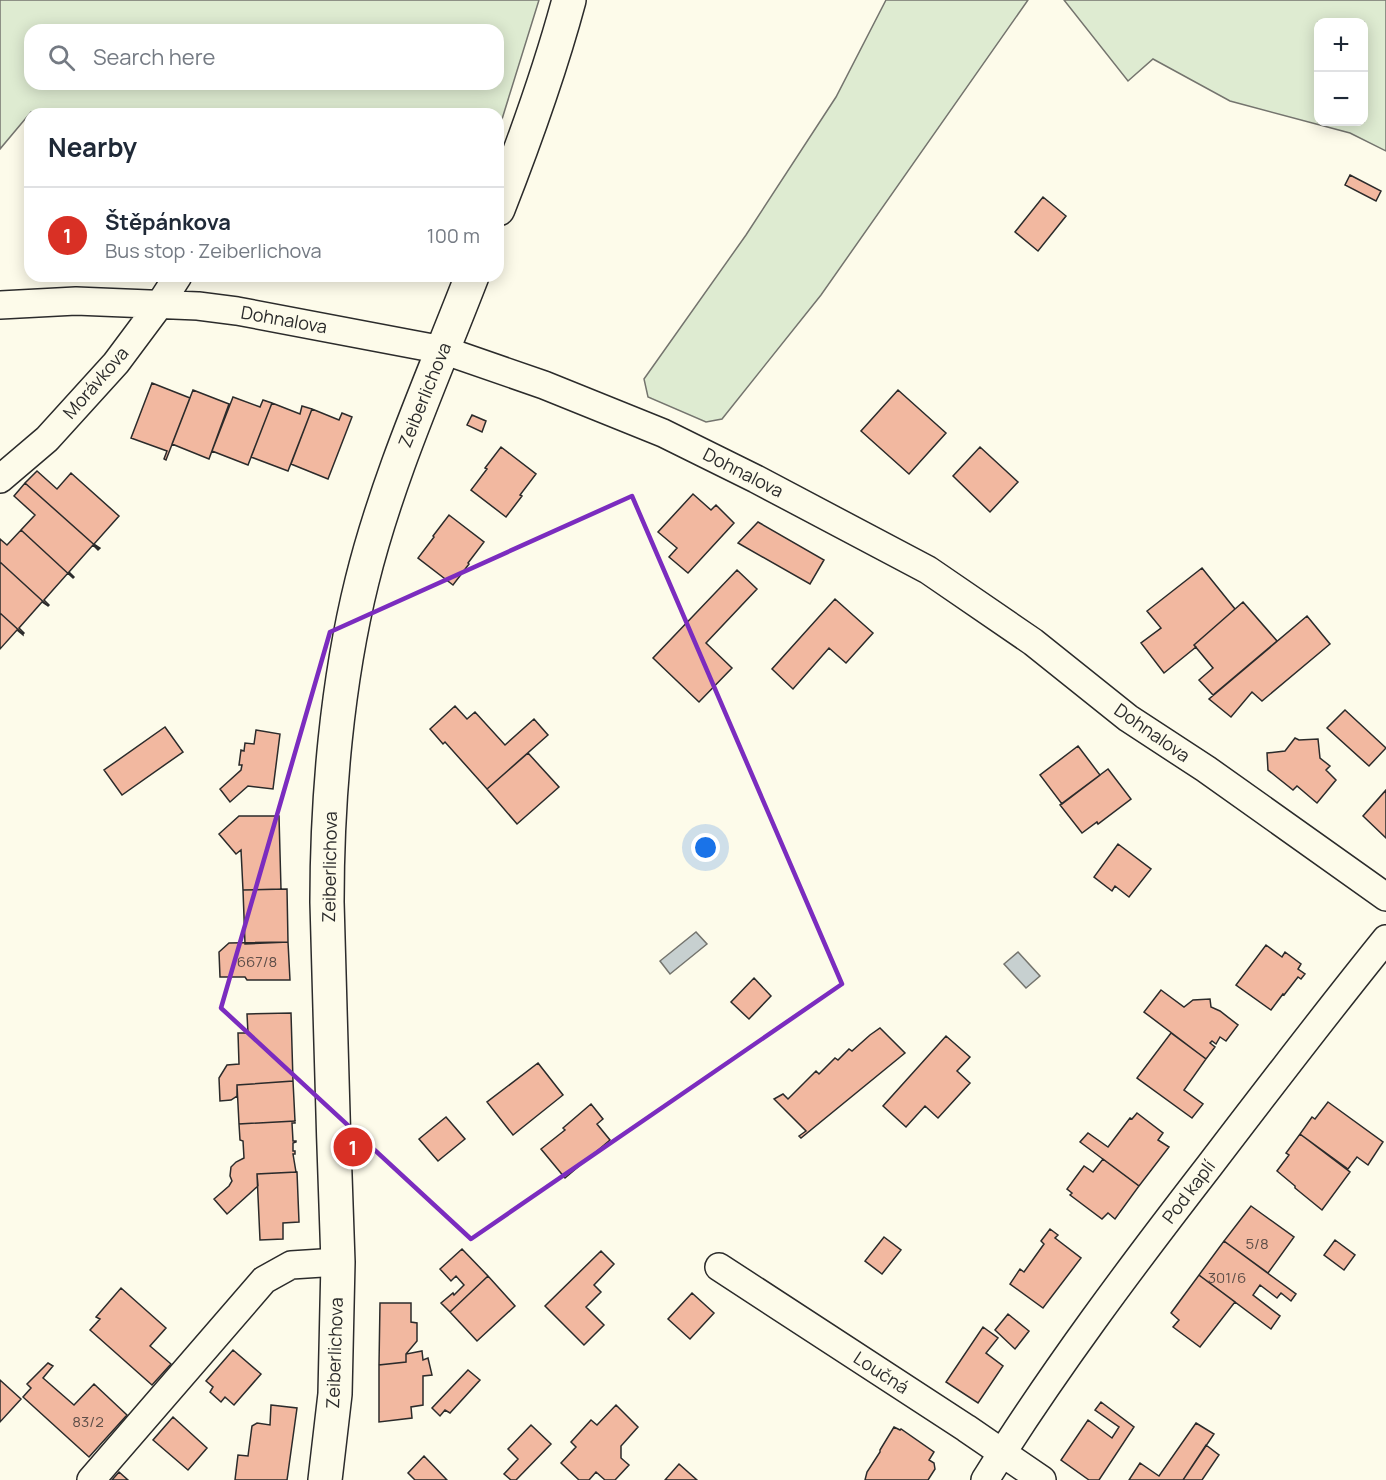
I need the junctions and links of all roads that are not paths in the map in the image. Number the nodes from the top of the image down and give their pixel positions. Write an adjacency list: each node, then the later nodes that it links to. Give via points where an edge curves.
1 (569, 0): 2 (street)
2 (504, 193)
3 (174, 282): 5 (street, Morávkova)
4 (470, 282): 7 (street, Zeiberlichova)
5 (160, 304): 6 (street, Dohnalova, via 76,301); 7 (street, Dohnalova, via 237,311); 8 (street, Morávkova, via 116,363 70,414)
6 (0, 305)
7 (443, 350): 9 (street, Dohnalova, via 663,433 928,570 1033,642 1128,718); 11 (street, Zeiberlichova, via 400,457 362,582 333,767 327,902)
8 (0, 479)
9 (1386, 897)
10 (1386, 939): 13 (street, Pod kaplí, via 1172,1214)
11 (338, 1262): 14 (street, via 291,1265 264,1280); 15 (street, Zeiberlichova, via 336,1394)
12 (719, 1267): 13 (street, Loučná)
13 (1002, 1452): 16 (street, Pod kaplí); 17 (street, Loučná)
14 (92, 1480)
15 (325, 1480)
16 (985, 1480)
17 (1042, 1480)

